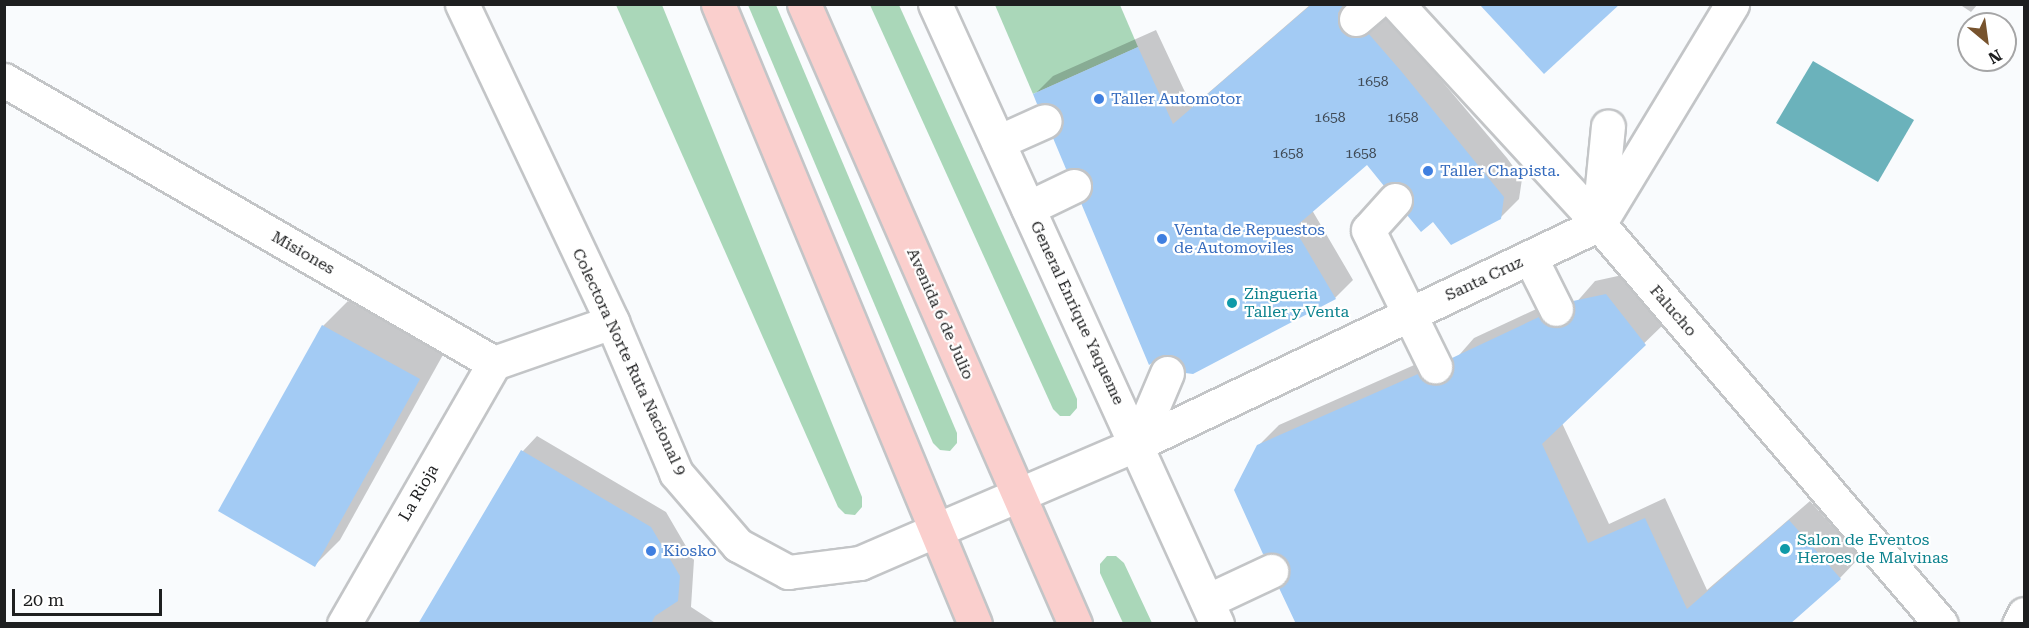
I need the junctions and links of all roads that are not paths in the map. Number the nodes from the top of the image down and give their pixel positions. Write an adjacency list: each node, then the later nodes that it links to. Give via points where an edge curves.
1 (462, 4): 18 (street, Colectora Norte Ruta Nacional 9)
2 (718, 4): 24 (main road)
3 (804, 4): 23 (main road, Avenida 6 de Julio)
4 (935, 4): 10 (street, General Enrique Yaqueme)
5 (1397, 4): 14 (street, Falucho)
6 (1732, 4): 14 (street)
7 (4, 80): 19 (street, Misiones)
8 (1045, 121): 10 (street)
9 (1608, 126): 14 (street)
10 (998, 142): 13 (street, General Enrique Yaqueme)
11 (1074, 186): 13 (street)
12 (1395, 200): 17 (street, via 1368,230)
13 (1028, 208): 22 (street, General Enrique Yaqueme)
14 (1599, 224): 15 (street, Santa Cruz); 31 (street, Falucho)
15 (1530, 257): 16 (street); 17 (street, Santa Cruz)
16 (1557, 309)
17 (1410, 314): 20 (street); 22 (street, Santa Cruz)
18 (612, 322): 19 (street); 24 (street, Colectora Norte Ruta Nacional 9, via 676,473 738,545 788,572 860,563)
19 (494, 363): 28 (street, La Rioja)
20 (1435, 366)
21 (1167, 373): 22 (street)
22 (1137, 444): 23 (street, Colectora Norte Ruta Nacional 9); 26 (street, General Enrique Yaqueme)
23 (1019, 494): 24 (street, Colectora Norte Ruta Nacional 9); 30 (main road, Avenida 6 de Julio)
24 (934, 531): 29 (main road)
25 (1271, 571): 26 (street)
26 (1212, 612)
27 (2025, 614): 32 (street)
28 (344, 624)
29 (975, 624)
30 (1075, 624)
31 (1941, 624)
32 (2019, 624)

